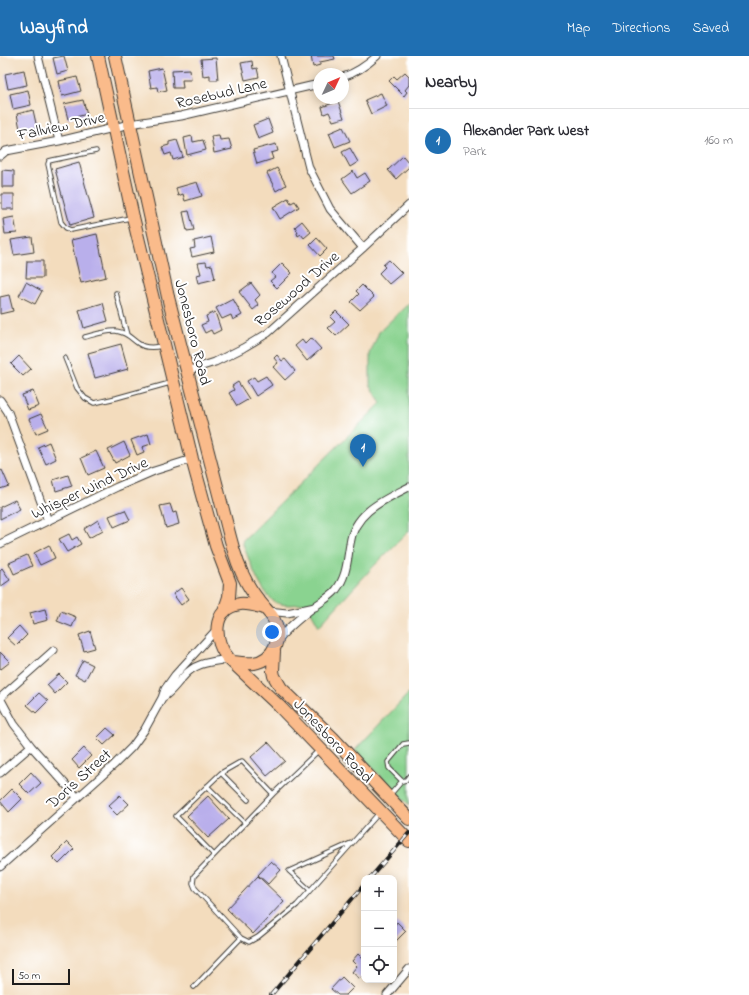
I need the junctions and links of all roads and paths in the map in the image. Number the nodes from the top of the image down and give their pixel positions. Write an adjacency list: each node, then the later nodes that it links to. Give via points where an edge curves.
1 (38, 56): 11 (street)
2 (98, 56): 10 (main road, Jonesboro Road)
3 (115, 56): 9 (main road, Jonesboro Road)
4 (281, 56): 8 (street)
5 (377, 56): 6 (street)
6 (349, 75)
7 (313, 85): 8 (street, Rosebud Lane)
8 (290, 91): 9 (street, Rosebud Lane, via 181,116); 16 (street, via 309,168 330,209)
9 (130, 124): 10 (street, Fallview Drive); 22 (main road, Jonesboro Road)
10 (114, 128): 11 (street, Fallview Drive); 15 (main road, Jonesboro Road)
11 (59, 141): 13 (street, Fallview Drive, via 6,151)
12 (96, 151): 15 (lane, via 49,161 62,222 71,230)
13 (0, 156)
14 (409, 205): 16 (street, Rosewood Drive)
15 (133, 217): 20 (main road, Jonesboro Road)
16 (363, 248): 22 (street, Rosewood Drive, via 268,333 214,362)
17 (116, 293): 18 (lane)
18 (127, 335): 19 (lane, via 115,331); 20 (lane, via 139,345 149,348)
19 (85, 337)
20 (164, 345): 23 (main road, Jonesboro Road)
21 (65, 358): 23 (lane, via 77,388 85,398 94,403)
22 (187, 371): 30 (main road, Jonesboro Road, via 236,558 246,582)
23 (173, 382): 25 (main road, Jonesboro Road)
24 (0, 400): 27 (street, via 9,415)
25 (192, 460): 27 (street, Whisper Wind Drive, via 154,471); 31 (main road, Jonesboro Road, via 216,546 230,583)
26 (409, 487): 29 (street, via 379,503 361,518 351,536 343,580 328,597)
27 (48, 521): 28 (street, Whisper Wind Drive)
28 (0, 544)
29 (315, 606): 30 (street, via 287,613); 33 (street, via 286,630)
30 (266, 609): 31 (main road, via 243,604); 33 (main road, via 276,626)
31 (224, 612): 32 (main road)
32 (217, 629): 35 (main road, via 220,646); 37 (street, Doris Street, via 178,671 165,689)
33 (275, 647): 35 (main road, via 266,658 256,663); 48 (main road, via 272,667 277,683)
34 (54, 650): 36 (street)
35 (231, 661): 37 (street, Doris Street, via 211,661 194,667); 40 (main road, Jonesboro Road)
36 (0, 698): 39 (street, via 14,724)
37 (162, 698): 47 (street, Doris Street, via 132,747)
38 (409, 743): 44 (lane, via 403,744 388,762 389,768)
39 (31, 746): 41 (street); 47 (street)
40 (320, 748): 46 (lane); 50 (main road, Jonesboro Road)
41 (0, 773)
42 (221, 773): 45 (lane); 46 (lane, via 242,761); 49 (lane)
43 (409, 776): 44 (lane)
44 (402, 781): 48 (lane)
45 (207, 786): 52 (lane); 55 (lane, via 176,816)
46 (273, 794): 52 (lane)
47 (78, 797): 56 (street, Doris Street)
48 (388, 797): 51 (main road)
49 (248, 800)
50 (380, 812): 53 (main road, Jonesboro Road); 54 (lane)
51 (409, 819)
52 (245, 823): 55 (lane)
53 (409, 841)
54 (352, 843): 57 (lane); 57 (lane, via 289,871)
55 (214, 855): 58 (lane, via 194,876 193,883)
56 (0, 867)
57 (310, 890): 58 (lane, via 297,906 258,937 249,942)
58 (241, 938): 60 (lane)
59 (409, 969): 61 (street)
60 (194, 987)
61 (387, 995)

